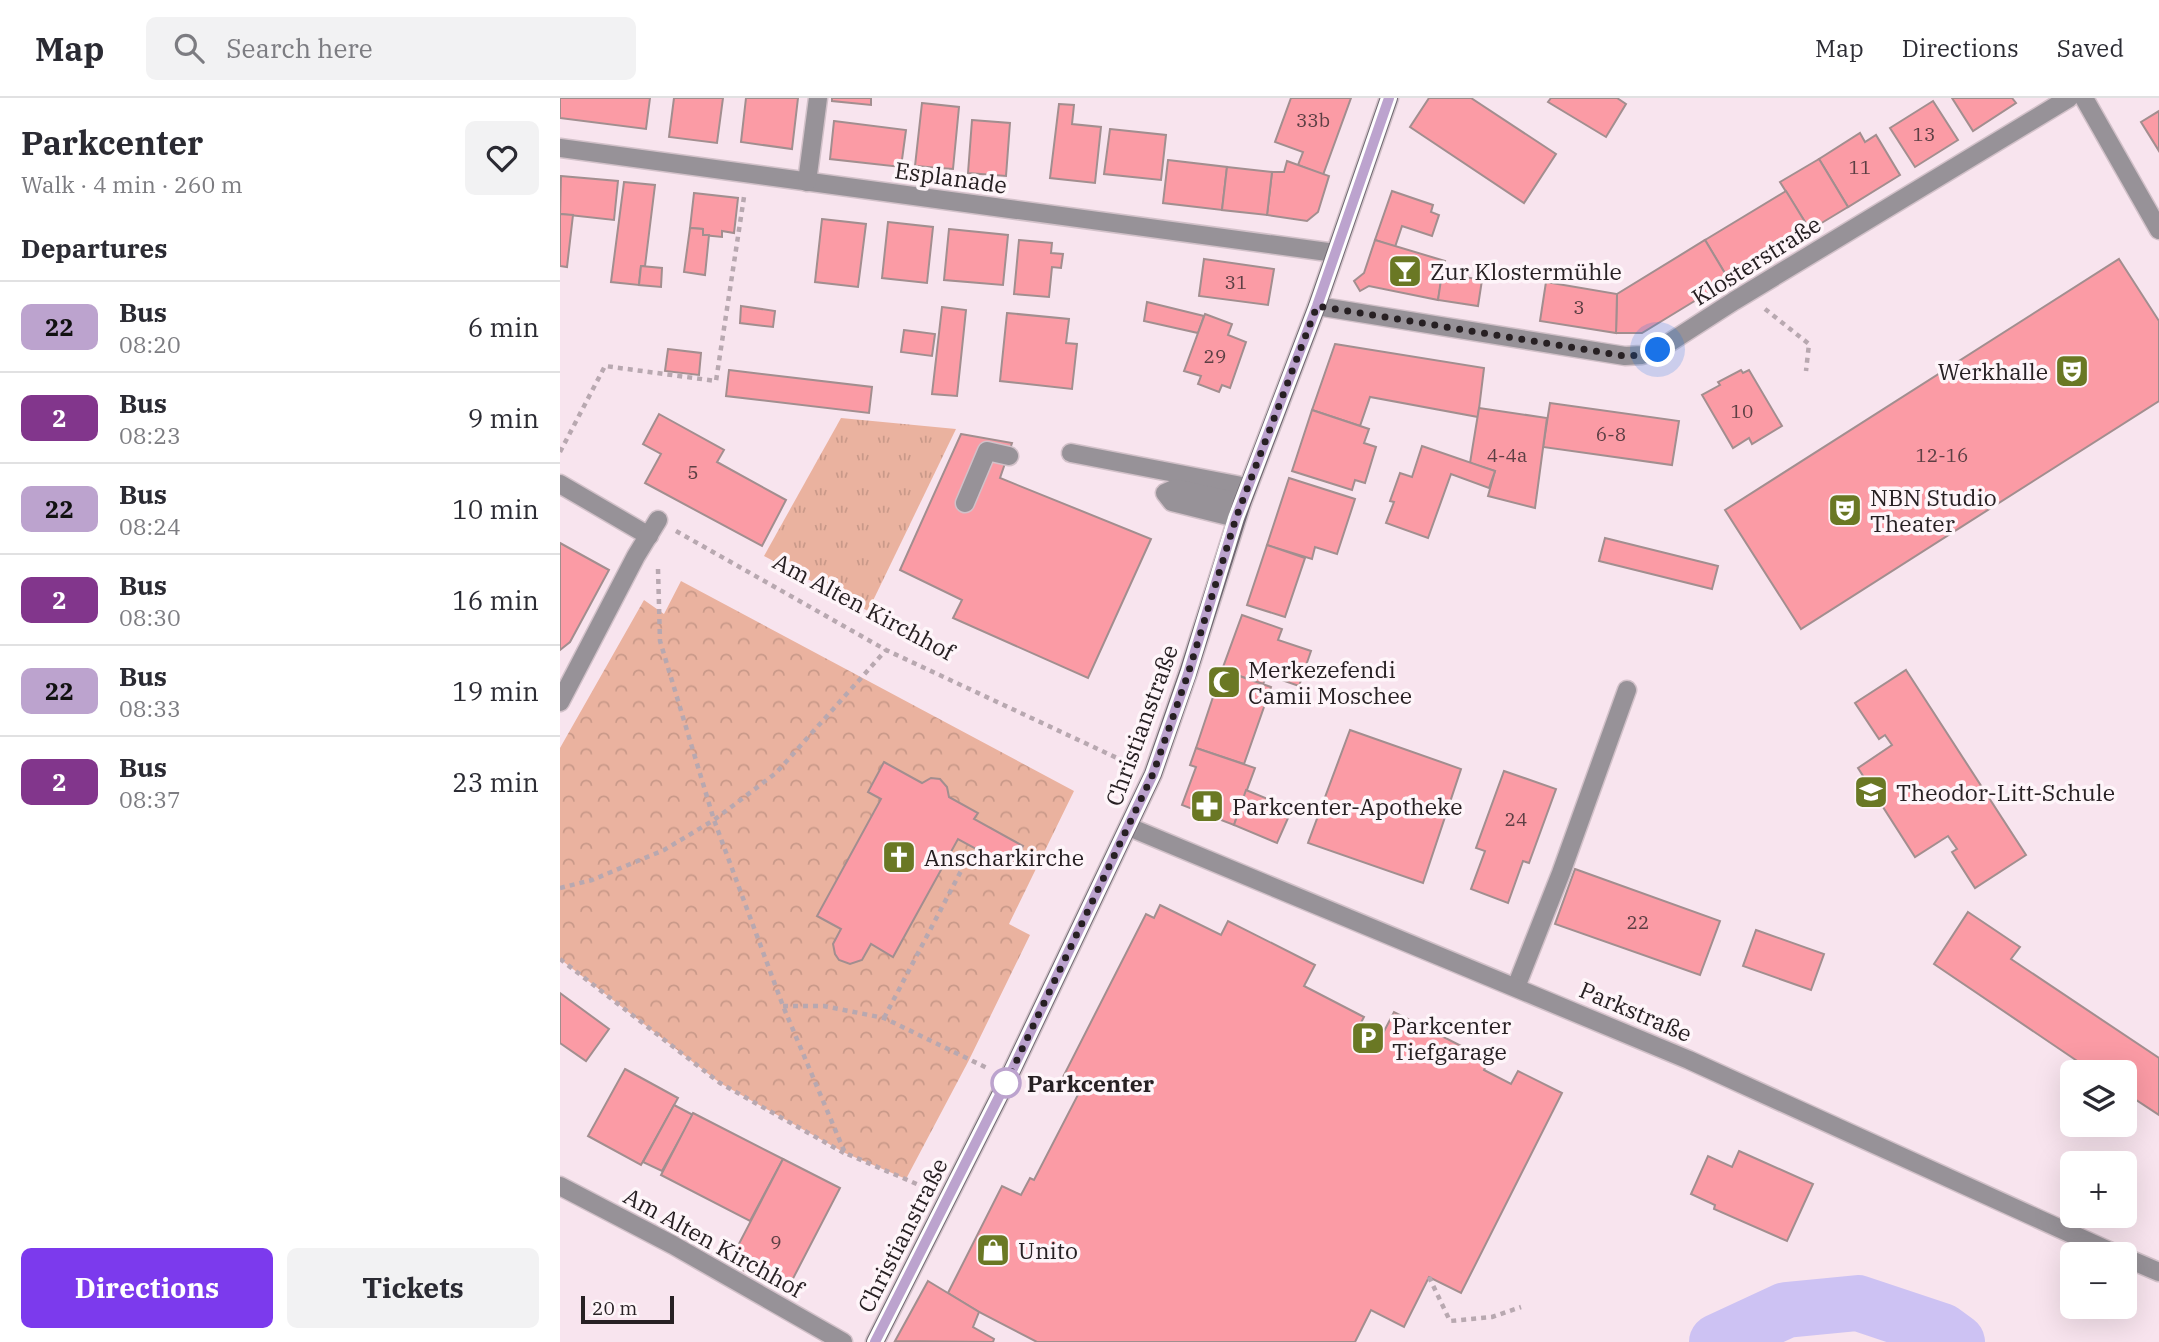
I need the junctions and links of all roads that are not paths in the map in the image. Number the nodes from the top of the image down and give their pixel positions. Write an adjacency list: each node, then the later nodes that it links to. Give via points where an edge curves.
1 (818, 98): 6 (street)
2 (1389, 98): 8 (street, Christianstraße)
3 (2070, 98): 9 (street, Klosterstraße, via 1658,350 1642,355 1625,356)
4 (2084, 98): 7 (street)
5 (560, 148): 6 (street, Esplanade)
6 (807, 182): 8 (street, Esplanade)
7 (2159, 230)
8 (1335, 253): 9 (street, Christianstraße)
9 (1317, 306): 14 (street, Christianstraße)
10 (1071, 453): 14 (street)
11 (1009, 456): 13 (street, via 988,451)
12 (560, 484): 16 (street, via 653,528)
13 (965, 503)
14 (1242, 503): 17 (street, Christianstraße, via 1188,674)
15 (1627, 690): 18 (street)
16 (560, 702)
17 (1129, 827): 18 (street, Parkstraße); 24 (street, Christianstraße)
18 (1516, 987): 20 (street, Parkstraße, via 1689,1060)
19 (560, 1186): 23 (street, Am Alten Kirchhof)
20 (2089, 1242)
21 (2137, 1263): 22 (street)
22 (2159, 1272)
23 (843, 1342)
24 (875, 1342)

